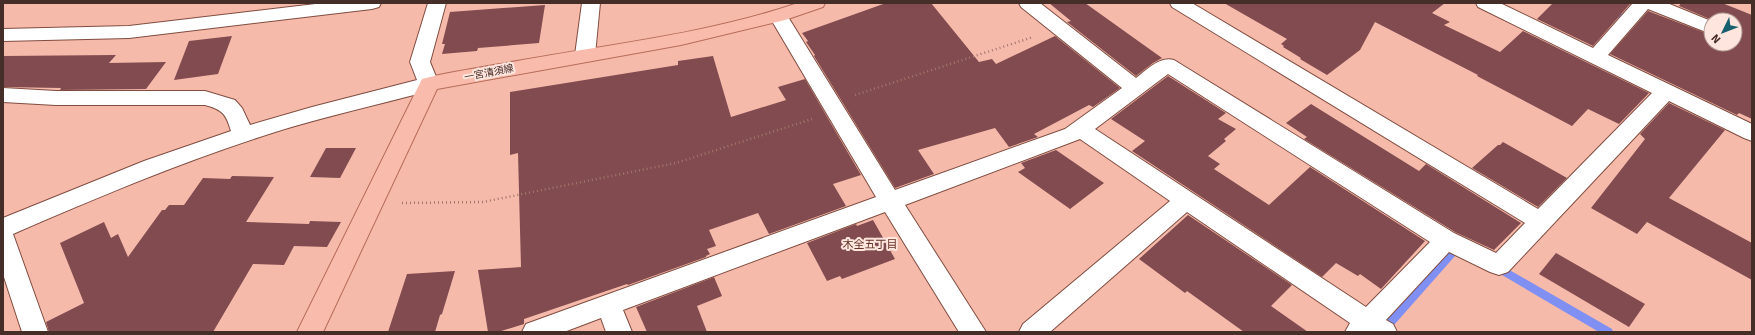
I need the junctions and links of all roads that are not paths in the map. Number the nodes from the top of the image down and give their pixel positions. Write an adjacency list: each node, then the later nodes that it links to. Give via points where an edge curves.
1 (372, 3): 10 (street)
2 (437, 3): 16 (street, via 420,62)
3 (591, 3): 14 (street)
4 (816, 3): 11 (main road, 一宮清須線)
5 (1028, 3): 17 (street)
6 (1179, 3): 25 (street)
7 (1485, 3): 15 (street)
8 (1643, 3): 15 (street)
9 (1651, 3): 12 (street)
10 (268, 10): 13 (street, via 129,32)
11 (778, 16): 14 (main road, 一宮清須線, via 681,39); 24 (street)
12 (1703, 25)
13 (3, 35)
14 (585, 55): 16 (main road, 一宮清須線)
15 (1596, 56): 18 (street)
16 (429, 84): 22 (street); 32 (main road)
17 (1135, 88): 20 (street); 28 (street, via 1167,65)
18 (1666, 91): 21 (street); 25 (street)
19 (3, 95): 22 (street, via 56,98 205,98 224,103 234,109)
20 (1080, 129): 23 (street); 24 (street, via 1073,134)
21 (1752, 133)
22 (243, 135): 26 (street, via 105,184)
23 (1186, 200): 30 (street); 36 (street)
24 (890, 201): 29 (street); 35 (street)
25 (1541, 222): 28 (street, via 1499,265)
26 (3, 228)
27 (3, 238): 31 (street)
28 (1446, 240): 30 (street)
29 (609, 304): 33 (street); 34 (street)
30 (1370, 328)
31 (35, 332)
32 (310, 332)
33 (535, 332)
34 (618, 332)
35 (973, 332)
36 (1032, 332)

